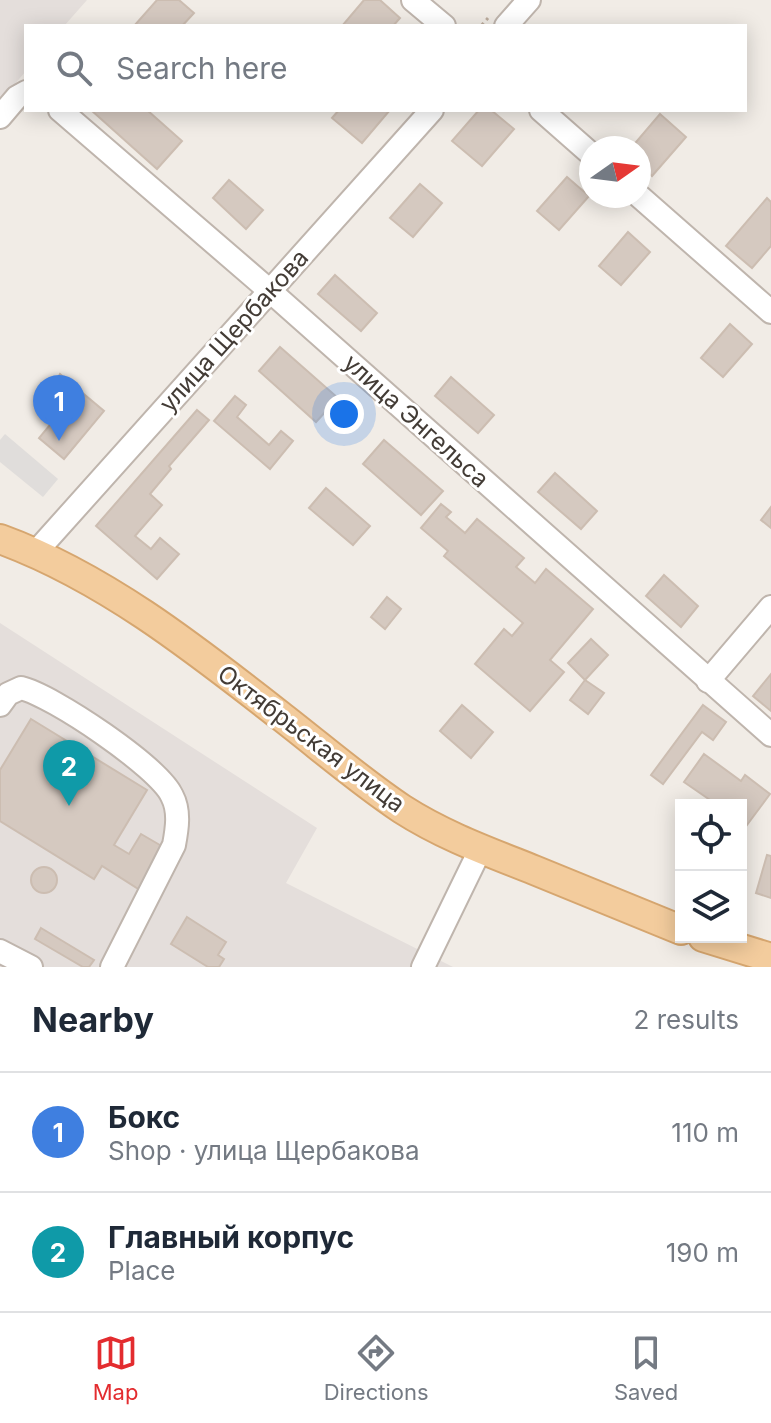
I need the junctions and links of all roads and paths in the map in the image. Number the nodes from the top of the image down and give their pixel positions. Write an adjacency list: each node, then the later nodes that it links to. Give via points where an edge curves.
1 (413, 0): 3 (street)
2 (529, 0): 4 (street)
3 (442, 24)
4 (508, 24)
5 (24, 93): 9 (street)
6 (62, 112): 12 (street, улица Энгельса)
7 (430, 112): 12 (street, улица Щербакова)
8 (543, 112): 10 (street)
9 (0, 117)
10 (579, 143)
11 (651, 207): 13 (street)
12 (270, 291): 15 (street, улица Щербакова); 17 (street, улица Энгельса)
13 (771, 312)
14 (0, 539): 15 (main road, Октябрьская улица)
15 (36, 552): 20 (main road, Октябрьская улица, via 173,635 386,798)
16 (771, 607): 17 (street)
17 (708, 681): 19 (street, улица Энгельса)
18 (0, 705): 26 (street, via 21,688 42,697 137,756 174,799 174,845)
19 (771, 735)
20 (480, 850): 21 (main road, Октябрьская улица); 27 (street)
21 (675, 928)
22 (722, 943): 24 (main road)
23 (0, 951): 25 (street)
24 (771, 958)
25 (31, 967)
26 (112, 967)
27 (423, 967)

